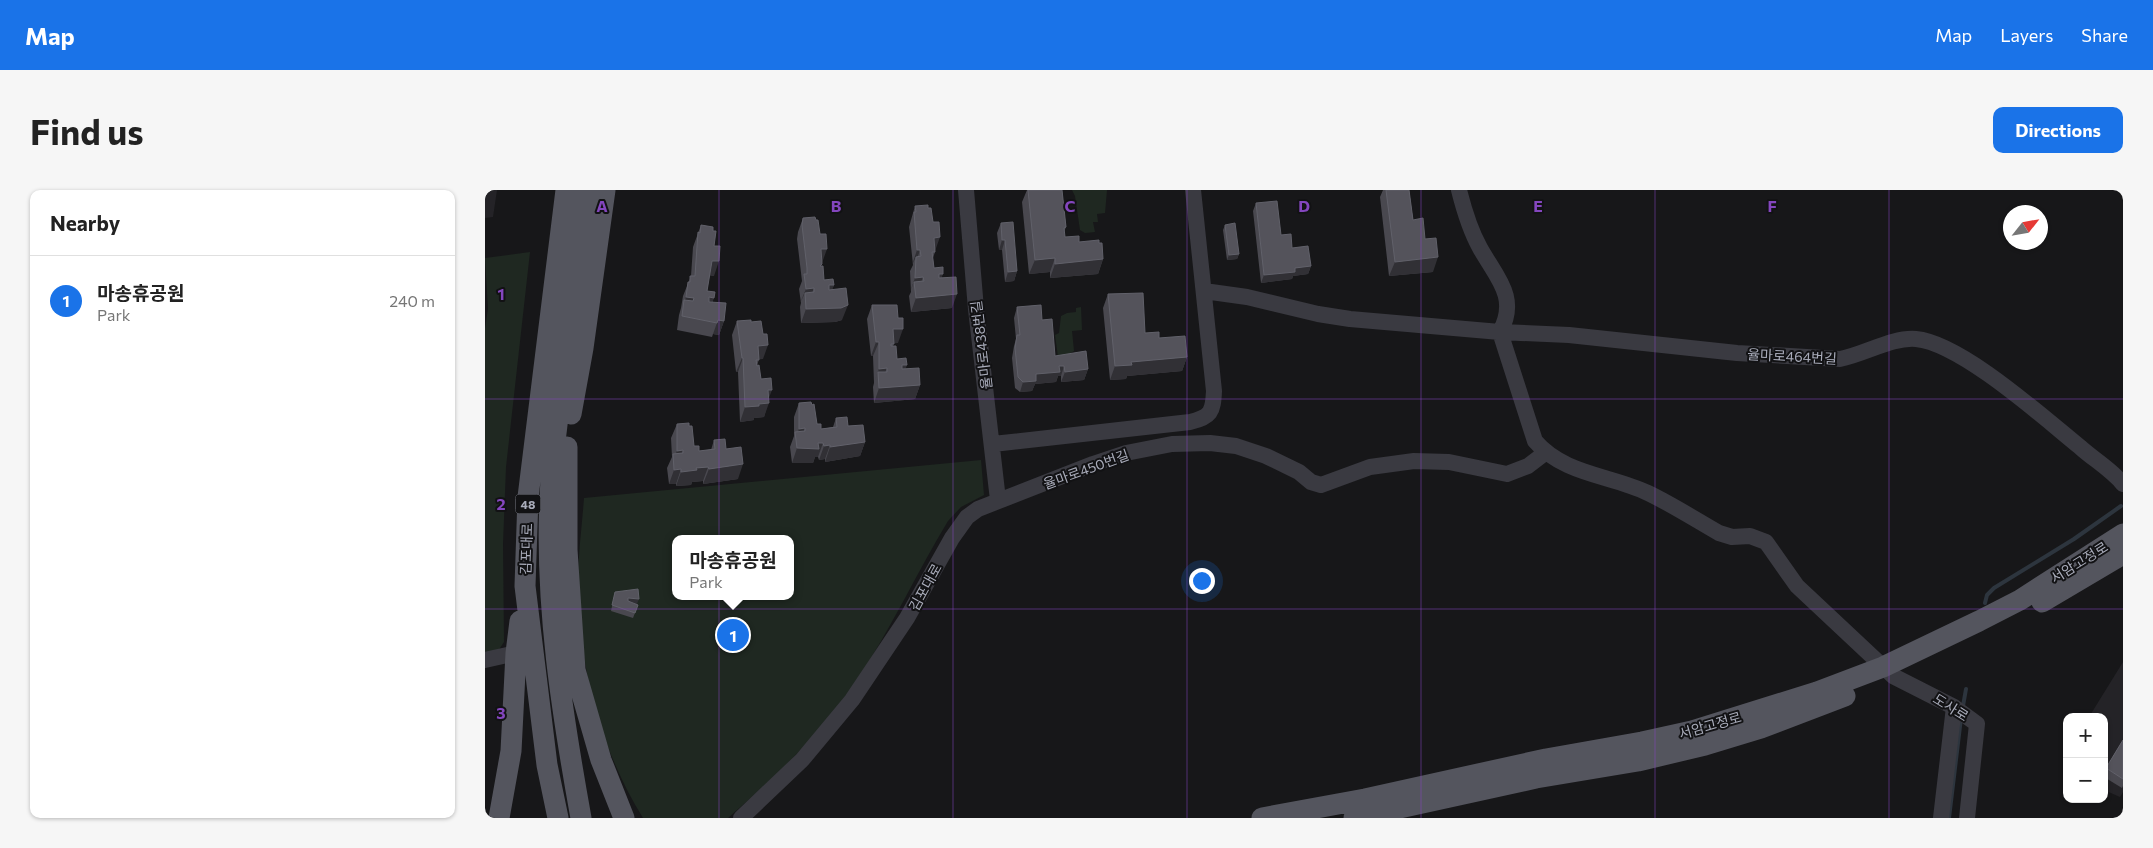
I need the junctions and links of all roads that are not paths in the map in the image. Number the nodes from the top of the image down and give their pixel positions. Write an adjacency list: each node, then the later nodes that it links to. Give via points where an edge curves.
1 (552, 190): 14 (main road, via 524,422)
2 (566, 190): 14 (main road, 김포대로 / 48)
3 (584, 190): 15 (main road, 김포대로 / 48)
4 (605, 190): 10 (main road)
5 (966, 190): 11 (street, 율마로438번길, via 976,309)
6 (1193, 190): 8 (street, 율마로450번길)
7 (1459, 190): 9 (street, via 1471,228 1506,289 1505,323)
8 (1204, 291): 9 (street, via 1351,319); 11 (street, 율마로450번길, via 1215,391 1213,408 1204,419)
9 (1500, 332): 12 (street, via 1535,441); 13 (street, 율마로464번길, via 1569,335 1737,353 1840,358 1857,356 1893,341 1919,339 1951,351 2016,395)
10 (567, 436): 15 (main road); 27 (main road, via 567,550 575,670 601,760)
11 (993, 444): 16 (street, 율마로438번길)
12 (1545, 453): 16 (street, 율마로450번길, via 1528,466 1507,474 1449,462 1414,461 1370,467 1321,485 1266,456 1236,446 1172,444 1126,453); 22 (street, via 1590,475 1647,493 1719,533 1732,537 1750,536 1766,542 1797,586)
13 (2123, 484)
14 (528, 496): 19 (main road, 김포대로 / 48)
15 (550, 499): 26 (main road, 김포대로 / 48, via 555,643)
16 (998, 500): 28 (street, 김포대로, via 967,517 886,651 852,700 802,760)
17 (2123, 534): 22 (main road, 서암고정로, via 2020,600)
18 (2123, 554): 22 (main road, 서암고정로, via 2032,608)
19 (525, 586): 20 (main road); 25 (main road, 김포대로 / 48, via 547,765)
20 (516, 653): 21 (street); 24 (main road, via 511,751)
21 (485, 660)
22 (1888, 672): 23 (street, 도사로); 29 (main road, 서암고정로, via 1693,731); 30 (main road, 서암고정로, via 1804,712 1705,745)
23 (1954, 707): 31 (street); 32 (street, 도사로, via 1977,724)
24 (499, 818)
25 (558, 818)
26 (581, 818)
27 (624, 818)
28 (741, 818)
29 (1262, 818)
30 (1354, 818)
31 (1941, 818)
32 (1967, 818)

